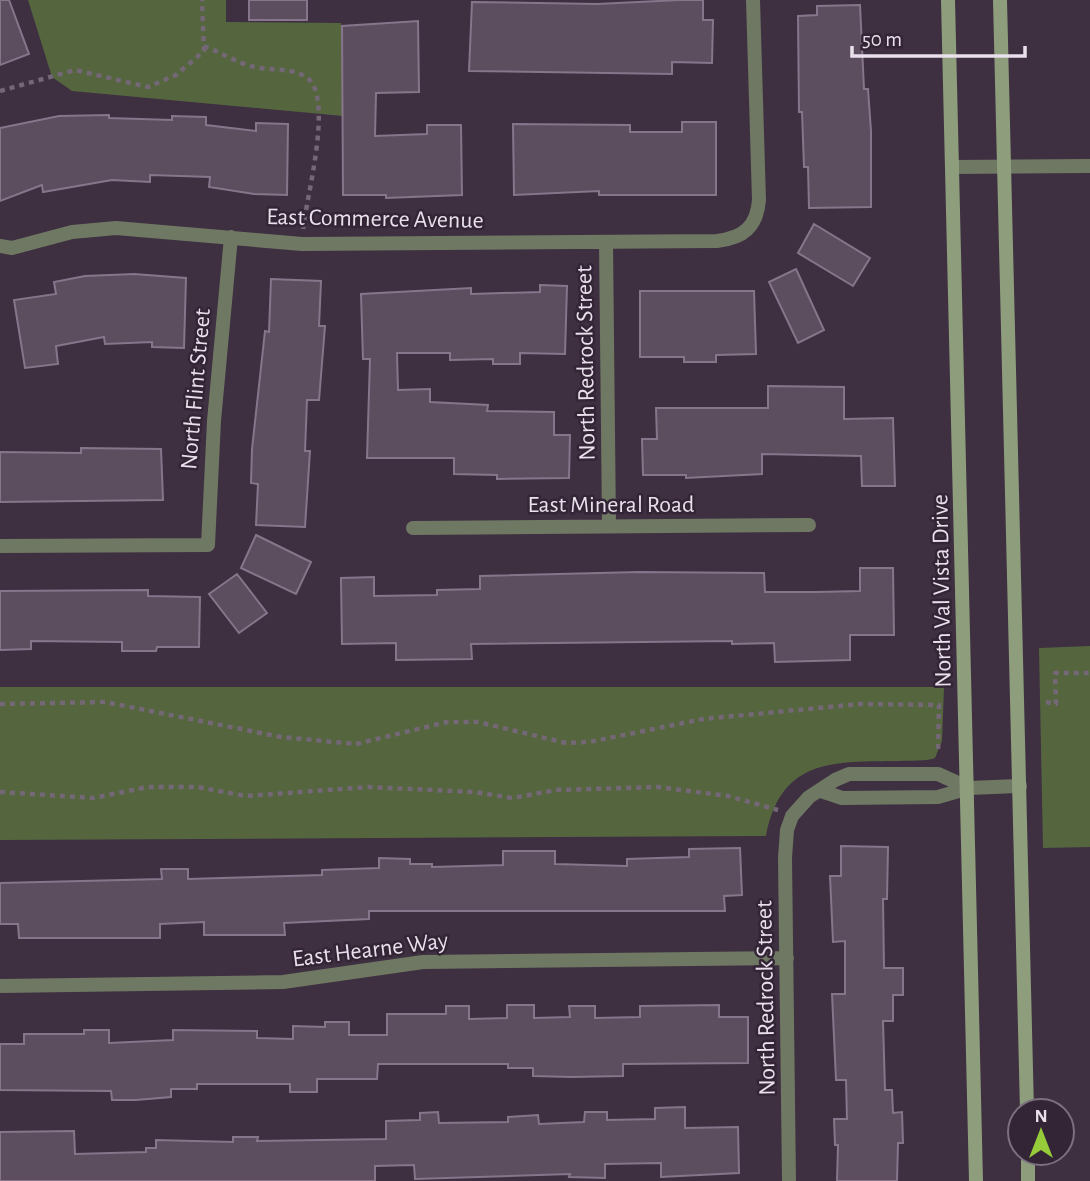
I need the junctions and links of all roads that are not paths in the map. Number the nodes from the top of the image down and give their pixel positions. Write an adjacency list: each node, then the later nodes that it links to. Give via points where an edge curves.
1 (753, 0): 8 (street, East Commerce Avenue, via 755,222 739,236 717,241)
2 (948, 0): 6 (main road, North Val Vista Drive)
3 (1000, 0): 4 (main road)
4 (1005, 166): 5 (street); 6 (street); 14 (main road)
5 (1090, 166)
6 (953, 167): 15 (main road, North Val Vista Drive)
7 (231, 237): 8 (street, East Commerce Avenue, via 302,244); 9 (street, East Commerce Avenue, via 116,228 72,232 12,248); 13 (street, North Flint Street, via 208,545)
8 (606, 242): 11 (street, North Redrock Street)
9 (0, 246)
10 (809, 525): 11 (street, East Mineral Road)
11 (609, 526): 12 (street, East Mineral Road)
12 (413, 528)
13 (0, 546)
14 (1020, 786): 15 (street); 19 (main road)
15 (969, 788): 16 (street, via 938,797 842,798); 16 (street, via 938,774 849,774); 21 (main road, North Val Vista Drive)
16 (821, 791): 17 (street, North Redrock Street, via 792,816 785,843)
17 (787, 958): 18 (street, East Hearne Way, via 423,962 262,984); 20 (street, North Redrock Street)
18 (0, 986)
19 (1027, 1097)
20 (789, 1181)
21 (976, 1181)

